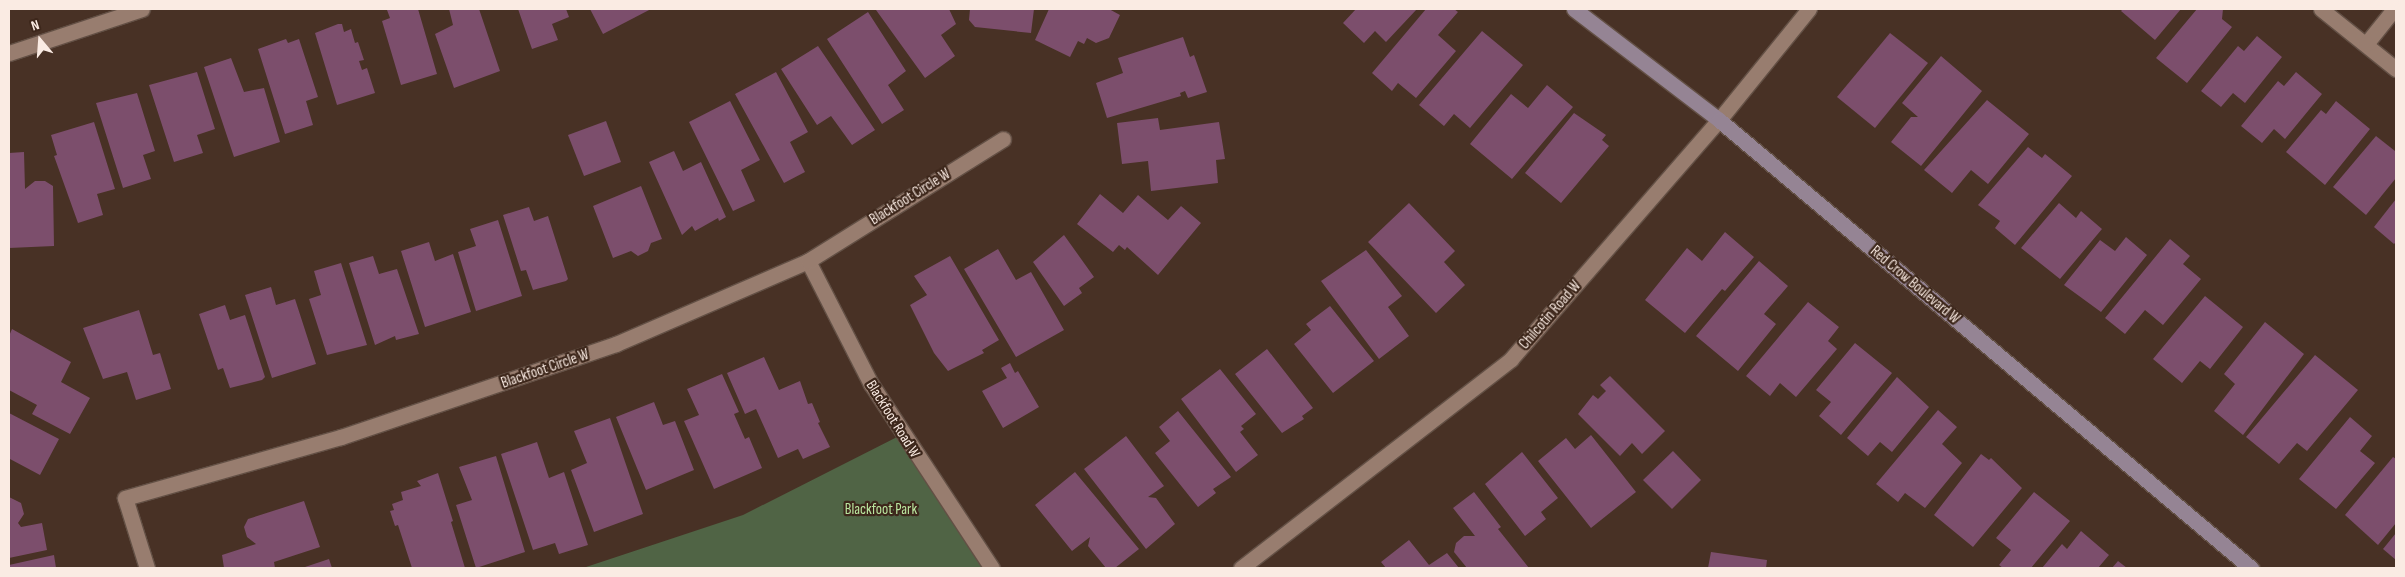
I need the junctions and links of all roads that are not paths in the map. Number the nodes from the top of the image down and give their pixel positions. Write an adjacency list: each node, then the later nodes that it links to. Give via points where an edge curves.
1 (142, 9): 7 (street)
2 (1574, 9): 9 (street, Red Crow Boulevard W)
3 (1810, 9): 9 (street, Chilcotin Road W)
4 (2321, 9): 6 (street)
5 (2394, 9): 6 (street)
6 (2366, 44): 8 (street)
7 (9, 53)
8 (2396, 69)
9 (1719, 120): 14 (street, Chilcotin Road W, via 1511,359); 15 (street, Red Crow Boulevard W)
10 (1003, 139): 11 (street, Blackfoot Circle W)
11 (808, 260): 12 (street, Blackfoot Circle W, via 689,314 536,372 341,437 125,498); 13 (street, Blackfoot Road W, via 870,384)
12 (147, 568)
13 (992, 568)
14 (1241, 568)
15 (2251, 568)

